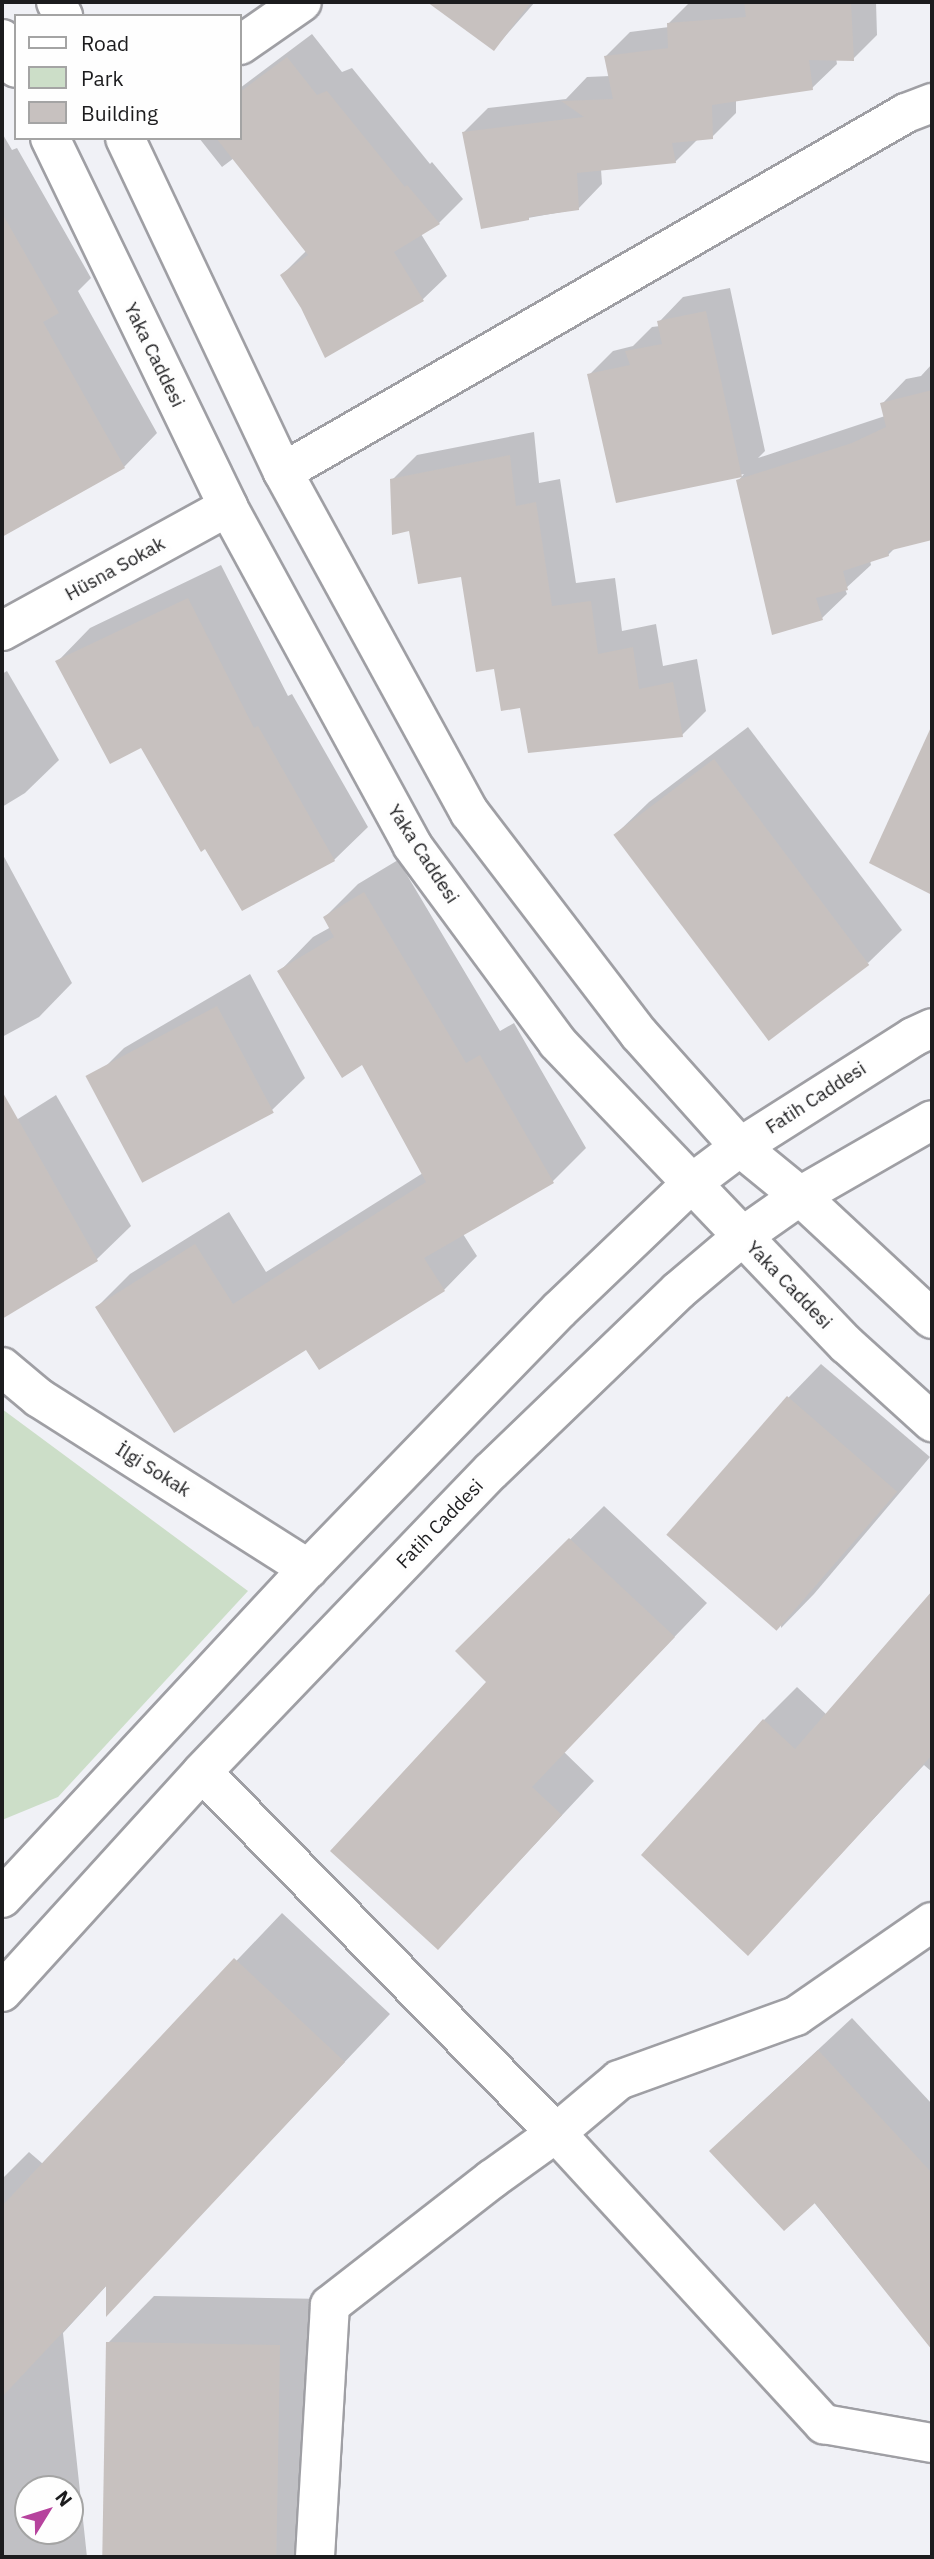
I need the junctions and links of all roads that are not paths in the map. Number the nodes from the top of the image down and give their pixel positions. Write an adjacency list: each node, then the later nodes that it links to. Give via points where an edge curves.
1 (302, 2): 3 (street)
2 (2, 39): 4 (street)
3 (242, 44)
4 (14, 64)
5 (932, 103): 8 (street, via 894,120)
6 (51, 140): 9 (street, Yaka Caddesi)
7 (126, 140): 8 (street)
8 (283, 472): 13 (street, via 470,813 639,1034)
9 (228, 507): 10 (street, Hüsna Sokak); 14 (street, Yaka Caddesi, via 412,845 557,1042)
10 (2, 631)
11 (932, 1028): 13 (street, Fatih Caddesi)
12 (932, 1120): 15 (street, Fatih Caddesi)
13 (740, 1147): 14 (street, Fatih Caddesi); 15 (street)
14 (692, 1183): 16 (street, Yaka Caddesi); 20 (street, Fatih Caddesi, via 559,1310)
15 (800, 1196): 16 (street, Fatih Caddesi); 17 (street)
16 (743, 1236): 19 (street, Yaka Caddesi, via 847,1345); 21 (street, Fatih Caddesi, via 678,1291 501,1461)
17 (932, 1318)
18 (2, 1367): 20 (street, İlgi Sokak, via 39,1398)
19 (932, 1422)
20 (308, 1569): 22 (street, Fatih Caddesi)
21 (202, 1772): 24 (street, Fatih Caddesi); 25 (street)
22 (2, 1898)
23 (932, 1922): 25 (street, via 796,2017 619,2080)
24 (2, 1992)
25 (556, 2133): 26 (street, via 824,2424); 27 (street, via 330,2305)
26 (932, 2443)
27 (315, 2557)

